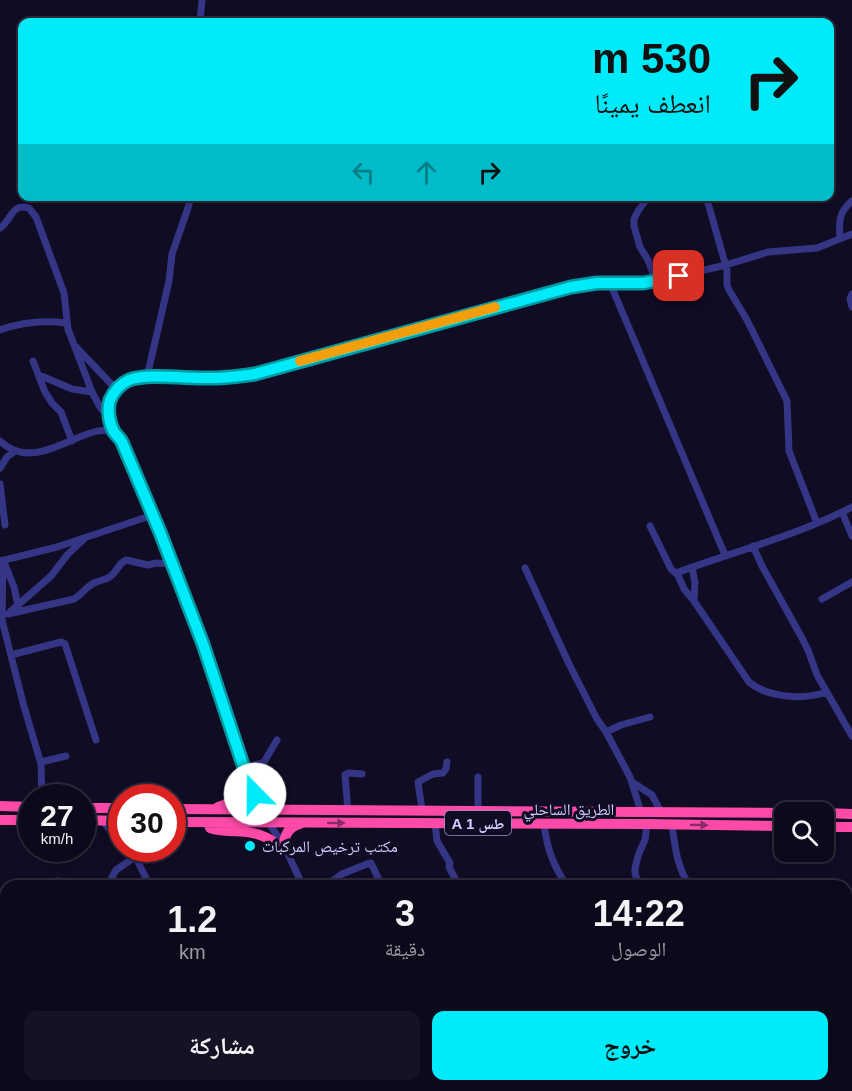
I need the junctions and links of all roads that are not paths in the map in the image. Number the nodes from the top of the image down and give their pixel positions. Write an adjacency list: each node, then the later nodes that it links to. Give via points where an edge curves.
1 (202, 0): 2 (street)
2 (200, 18)
3 (190, 201): 20 (street, via 171,258)
4 (645, 201): 11 (street, via 634,219 640,248)
5 (707, 201): 10 (street)
6 (852, 201): 9 (street, via 839,219)
7 (0, 228): 15 (street, via 18,207 29,208 34,214 64,293)
8 (852, 234): 9 (street)
9 (840, 239): 10 (street, via 811,249 768,252)
10 (726, 265): 11 (street); 33 (street, via 729,290 787,401 789,450)
11 (656, 282): 12 (street)
12 (610, 283): 20 (street, via 571,287 255,374); 39 (street)
13 (852, 294): 14 (street)
14 (852, 307)
15 (66, 323): 16 (street, via 36,321); 17 (street)
16 (0, 330)
17 (73, 343): 21 (street); 22 (street)
18 (33, 361): 19 (street)
19 (39, 375): 22 (street, via 72,389); 26 (street, via 48,398 61,412)
20 (147, 377): 21 (street, via 132,379)
21 (117, 389): 23 (street, via 109,404)
22 (92, 392): 23 (street)
23 (110, 420): 24 (street)
24 (114, 432): 26 (street, via 101,430); 32 (street)
25 (0, 441): 27 (street)
26 (72, 441): 27 (street, via 39,453)
27 (15, 451): 28 (street)
28 (0, 468)
29 (0, 484): 34 (street)
30 (852, 507): 31 (street)
31 (842, 512): 33 (street); 36 (street)
32 (153, 515): 37 (street); 41 (street)
33 (817, 523): 38 (street)
34 (5, 525)
35 (650, 526): 44 (street)
36 (852, 536)
37 (86, 538): 40 (street); 48 (street)
38 (753, 546): 39 (street); 51 (street)
39 (725, 555): 42 (street)
40 (1, 561): 48 (street, via 11,578); 49 (street)
41 (173, 564): 49 (street, via 148,565 126,560 111,576 90,585 74,599); 60 (street)
42 (692, 567): 44 (street); 47 (street)
43 (525, 568): 53 (street, via 569,664)
44 (676, 573): 47 (street)
45 (852, 582): 46 (street)
46 (822, 599)
47 (694, 601): 51 (street, via 753,685 793,697)
48 (18, 606): 49 (street)
49 (5, 617): 50 (street)
50 (11, 655): 55 (street, via 65,644); 58 (street)
51 (827, 692): 54 (street)
52 (650, 717): 53 (street)
53 (606, 732): 63 (street)
54 (852, 736)
55 (96, 740)
56 (277, 740): 60 (street, via 264,762 253,764)
57 (66, 756): 58 (street)
58 (40, 762): 64 (street)
59 (447, 762): 72 (street, via 443,773 418,782)
60 (245, 772): 65 (street); 69 (highway, via 242,792 234,800); 70 (street, via 250,796)
61 (362, 774): 74 (street, via 345,775)
62 (478, 777): 73 (street)
63 (632, 782): 75 (street); 76 (street, via 652,795)
64 (42, 784)
65 (255, 794): 70 (street); 71 (highway)
66 (0, 806): 67 (highway)
67 (18, 807)
68 (186, 809): 69 (highway, الطريق الساحلي / A 1 طس)
69 (207, 809): 70 (highway, الطريق الساحلي / A 1 طس)
70 (258, 810): 71 (highway, الطريق الساحلي / A 1 طس); 87 (street)
71 (286, 810): 74 (highway, الطريق الساحلي / A 1 طس)
72 (422, 810): 73 (highway, الطريق الساحلي / A 1 طس); 74 (highway, الطريق الساحلي / A 1 طس)
73 (478, 810): 75 (highway, الطريق الساحلي / A 1 طس)
74 (348, 811)
75 (641, 812): 76 (highway, الطريق الساحلي / A 1 طس)
76 (661, 812): 77 (highway, الطريق الساحلي / A 1 طس)
77 (774, 813)
78 (834, 813): 79 (highway)
79 (852, 814)
80 (0, 820): 81 (highway)
81 (18, 820)
82 (96, 820): 83 (highway)
83 (102, 820): 84 (highway); 94 (street)
84 (108, 820)
85 (186, 822): 86 (highway, الطريق الساحلي / A 1 طس)
86 (208, 822): 87 (highway, الطريق الساحلي / A 1 طس); 97 (highway, via 213,829 254,832)
87 (266, 822): 88 (highway, الطريق الساحلي / A 1 طس); 97 (street)
88 (301, 823): 89 (highway, الطريق الساحلي / A 1 طس, one-way to 89); 97 (highway, via 287,833)
89 (435, 823): 90 (highway, الطريق الساحلي / A 1 طس); 105 (street, via 437,841)
90 (544, 824): 91 (highway, الطريق الساحلي / A 1 طس); 106 (street, via 547,846)
91 (647, 824): 92 (highway, الطريق الساحلي / A 1 طس); 107 (street, via 635,868)
92 (672, 825): 93 (highway, الطريق الساحلي / A 1 طس, one-way to 93); 108 (street, via 677,860)
93 (774, 826)
94 (108, 827)
95 (834, 827): 96 (highway)
96 (852, 827)
97 (283, 849): 102 (street)
98 (128, 862): 100 (street)
99 (138, 862): 101 (street)
100 (110, 880)
101 (147, 880)
102 (300, 880)
103 (334, 880): 104 (street, via 371,863)
104 (380, 880)
105 (456, 880)
106 (563, 880)
107 (637, 880)
108 (686, 880)

